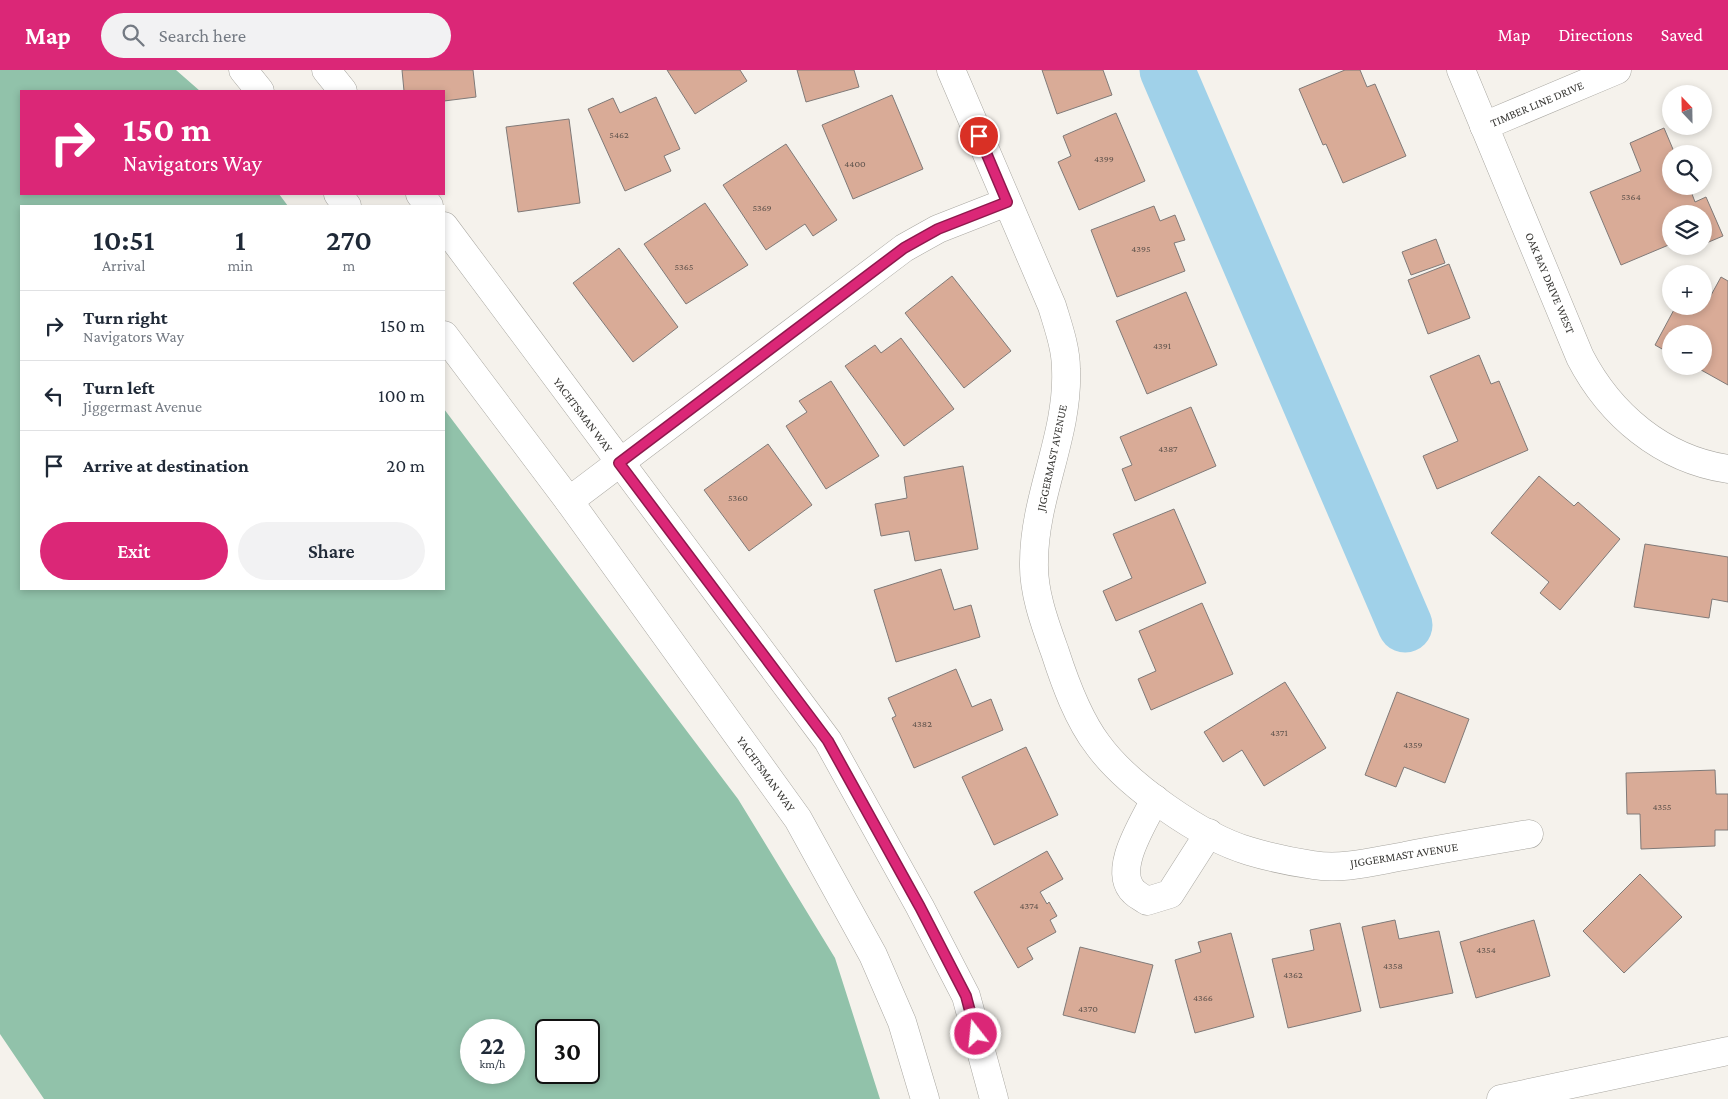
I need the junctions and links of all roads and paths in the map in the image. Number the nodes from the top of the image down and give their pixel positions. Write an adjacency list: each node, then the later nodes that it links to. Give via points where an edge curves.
1 (243, 70): 6 (street)
2 (326, 70): 7 (street)
3 (951, 70): 9 (street, JIGGERMAST AVENUE)
4 (1461, 70): 8 (street, OAK BAY DRIVE WEST)
5 (1617, 70): 8 (street, TIMBER LINE DRIVE)
6 (259, 90)
7 (342, 90)
8 (1484, 126): 13 (street, OAK BAY DRIVE WEST, via 1593,382 1637,430 1652,440 1707,465)
9 (1007, 202): 12 (street, via 938,229 904,248); 15 (street, JIGGERMAST AVENUE, via 1052,306 1066,369 1064,407 1042,494 1034,562 1037,592 1058,662 1086,726 1121,770)
10 (445, 227): 12 (street, YACHTSMAN WAY)
11 (445, 336): 14 (street, YACHTSMAN WAY)
12 (619, 463): 14 (street); 20 (street, YACHTSMAN WAY, via 828,741 966,996)
13 (1728, 470)
14 (569, 501): 19 (street, YACHTSMAN WAY, via 798,818 873,956 902,1022)
15 (1155, 799): 16 (street, JIGGERMAST AVENUE); 16 (street, via 1127,858 1125,877 1133,891 1147,901 1170,894)
16 (1208, 833): 17 (street, JIGGERMAST AVENUE, via 1248,851 1314,865 1352,865)
17 (1529, 834)
18 (1728, 1050): 21 (street)
19 (925, 1099)
20 (994, 1099)
21 (1501, 1099)

